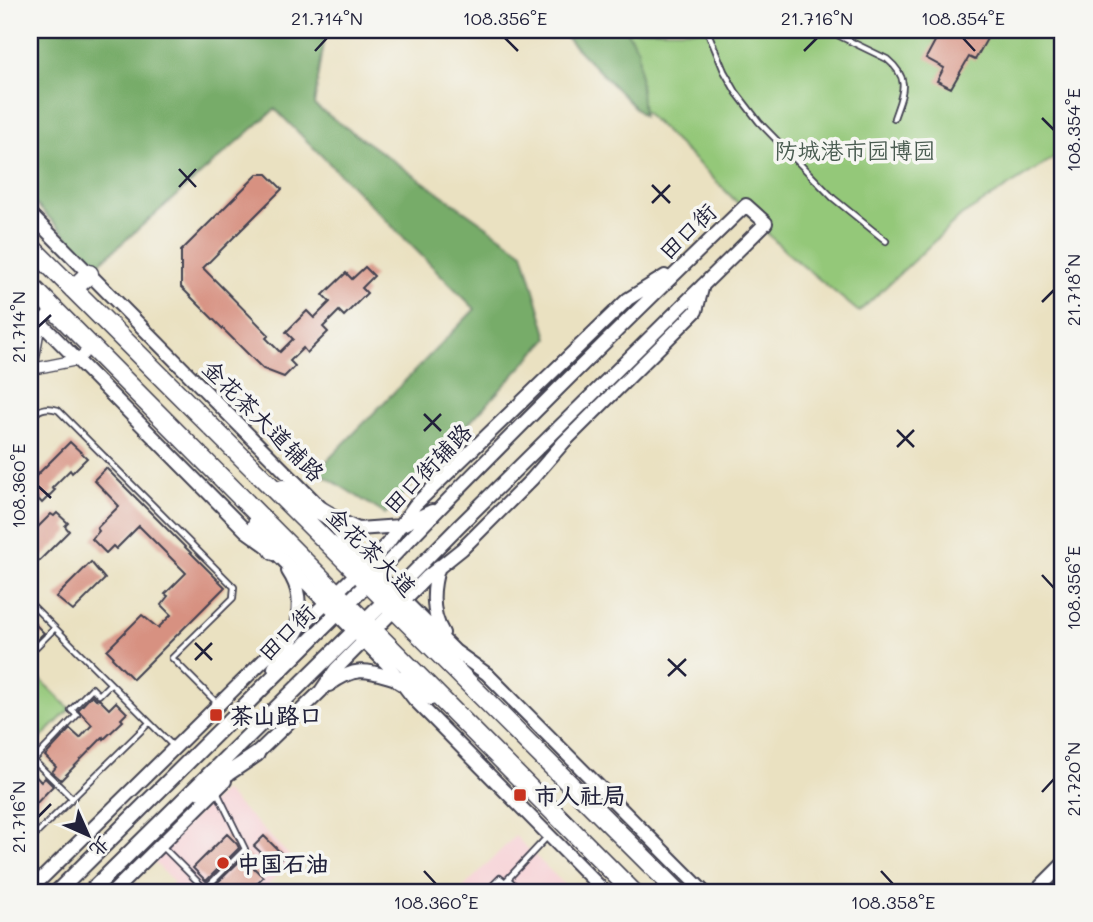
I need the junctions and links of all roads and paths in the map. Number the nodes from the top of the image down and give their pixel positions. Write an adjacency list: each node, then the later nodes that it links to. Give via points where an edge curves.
1 (707, 30): 5 (lane, via 724,71 759,122 833,198)
2 (827, 30): 3 (lane, via 895,66 904,85)
3 (894, 118)
4 (30, 214): 8 (street, 金花茶大道辅路)
5 (886, 241)
6 (30, 246): 11 (highway, 金花茶大道)
7 (686, 264): 10 (street, 田口街, via 746,205 766,223); 21 (street, 田口街辅路, via 628,299); 22 (street, 田口街)
8 (89, 274): 11 (highway); 26 (street, 金花茶大道辅路)
9 (30, 285): 12 (highway)
10 (703, 285): 17 (street, 田口街); 19 (street, via 696,311)
11 (73, 289): 23 (highway, 金花茶大道)
12 (53, 309): 14 (street); 15 (highway)
13 (30, 312): 14 (street)
14 (40, 322): 16 (street); 18 (street)
15 (91, 347): 16 (street); 24 (highway)
16 (77, 360): 18 (street); 29 (street, via 246,531)
17 (626, 361): 19 (street); 28 (street, 田口街)
18 (31, 370)
19 (636, 371): 30 (street)
20 (30, 418): 45 (lane, via 41,409 58,410 234,587 233,598 172,658)
21 (501, 421): 22 (street); 27 (street, 田口街辅路, via 415,505)
22 (513, 432): 25 (street, 田口街)
23 (262, 477): 26 (highway); 31 (highway, 金花茶大道)
24 (236, 492): 29 (highway); 34 (highway)
25 (439, 508): 27 (street); 31 (street, 田口街)
26 (328, 515): 27 (street, via 358,529); 31 (street, 金花茶大道辅路)
27 (400, 526): 31 (street, 田口街辅路)
28 (459, 526): 30 (street); 32 (street, 田口街)
29 (274, 551): 34 (street); 36 (street, via 296,583 300,601)
30 (438, 568): 32 (street); 38 (street, via 436,621)
31 (367, 573): 32 (highway, 金花茶大道); 34 (main road, 田口街)
32 (395, 600): 37 (main road, 田口街); 38 (street); 67 (highway, 金花茶大道)
33 (30, 603): 35 (lane)
34 (337, 603): 36 (street); 37 (highway); 42 (main road, 田口街)
35 (55, 628): 39 (lane); 41 (lane)
36 (297, 630): 42 (main road); 45 (street)
37 (364, 631): 40 (street); 43 (street); 44 (highway); 52 (main road, 田口街)
38 (454, 651): 68 (street, via 487,674)
39 (30, 653)
40 (400, 680): 43 (street, via 365,670 342,676); 44 (highway); 54 (street)
41 (110, 684): 46 (lane); 49 (lane, via 99,695 92,688 71,710 76,715)
42 (266, 685): 60 (main road, 田口街)
43 (321, 691): 48 (street)
44 (444, 702): 66 (highway)
45 (218, 704): 47 (street)
46 (149, 723): 47 (lane); 51 (lane)
47 (174, 748): 59 (street)
48 (257, 754): 50 (street); 52 (main road)
49 (31, 760): 51 (lane)
50 (216, 789): 56 (street); 56 (lane, via 245,849 205,889)
51 (72, 798): 55 (lane)
52 (173, 810): 53 (main road, 田口街)
53 (149, 834): 56 (lane); 61 (main road, 田口街)
54 (549, 835): 58 (lane); 65 (street)
55 (30, 840)
56 (160, 844): 62 (street)
57 (1063, 864): 69 (street)
58 (508, 879): 63 (lane, via 500,878); 64 (lane)
59 (30, 890)
60 (57, 892)
61 (90, 892)
62 (113, 892)
63 (486, 892)
64 (521, 892)
65 (605, 892)
66 (633, 892)
67 (678, 892)
68 (704, 892)
69 (1035, 892)

